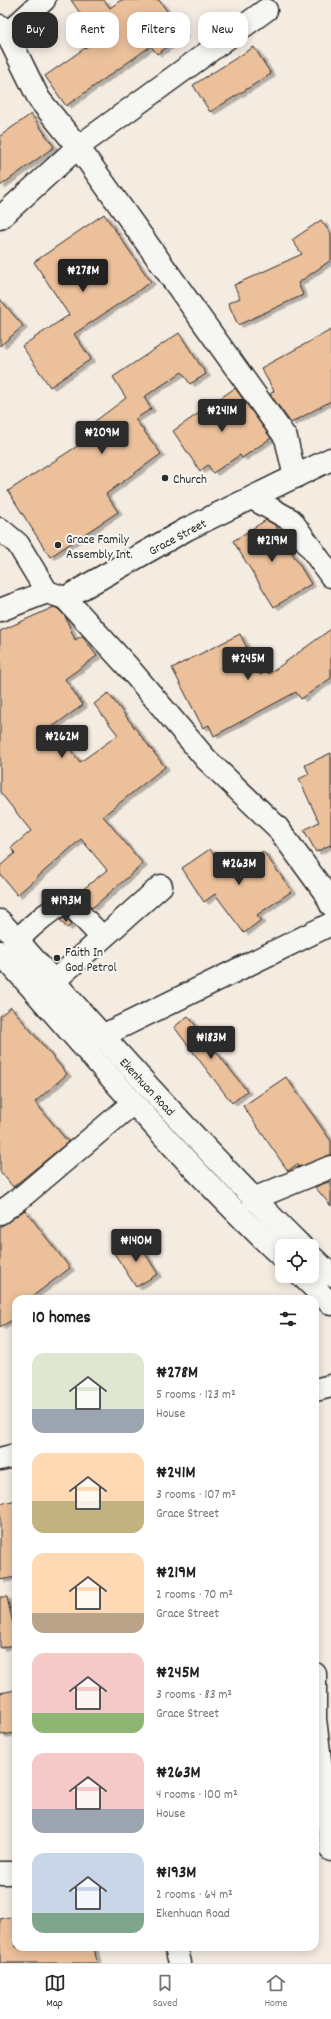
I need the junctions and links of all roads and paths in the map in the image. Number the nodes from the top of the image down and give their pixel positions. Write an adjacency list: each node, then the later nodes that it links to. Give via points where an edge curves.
1 (44, 0): 3 (street)
2 (266, 10): 4 (street)
3 (4, 30): 4 (street, via 39,99)
4 (78, 147): 5 (street); 7 (street, via 286,438)
5 (0, 218)
6 (331, 459): 7 (street, Grace Street)
7 (295, 477): 8 (street, Grace Street)
8 (252, 498): 10 (street, via 291,520); 11 (street, Grace Street)
9 (0, 529): 11 (street, via 18,544)
10 (331, 576)
11 (56, 595): 12 (street, Grace Street); 14 (street, via 129,668 206,760 277,827 326,894)
12 (0, 610)
13 (161, 886): 17 (street)
14 (331, 905)
15 (0, 921): 18 (street, Ekenhuan Road)
16 (331, 924): 20 (street)
17 (102, 937): 18 (street, via 66,904 56,907); 19 (street)
18 (8, 946): 19 (street, Ekenhuan Road); 21 (street, Ekenhuan Road)
19 (52, 982): 20 (street, Ekenhuan Road)
20 (102, 1036): 23 (street, Ekenhuan Road)
21 (133, 1103): 24 (street, via 24,1195); 26 (street, Ekenhuan Road, via 236,1214)
22 (331, 1167): 23 (street)
23 (253, 1199): 25 (street, Ekenhuan Road)
24 (0, 1212)
25 (294, 1239)
26 (275, 1250)
27 (319, 1264): 28 (street)
28 (331, 1275)
29 (309, 1283): 30 (street)
30 (331, 1304)
31 (331, 1386): 32 (street)
32 (319, 1389)
33 (12, 1457): 34 (street)
34 (0, 1459)
35 (319, 1752): 38 (street)
36 (331, 1837): 37 (street)
37 (319, 1838)
38 (331, 1850)
39 (12, 1872): 40 (street)
40 (0, 1873)
41 (177, 1951): 42 (street)
42 (180, 1963)

